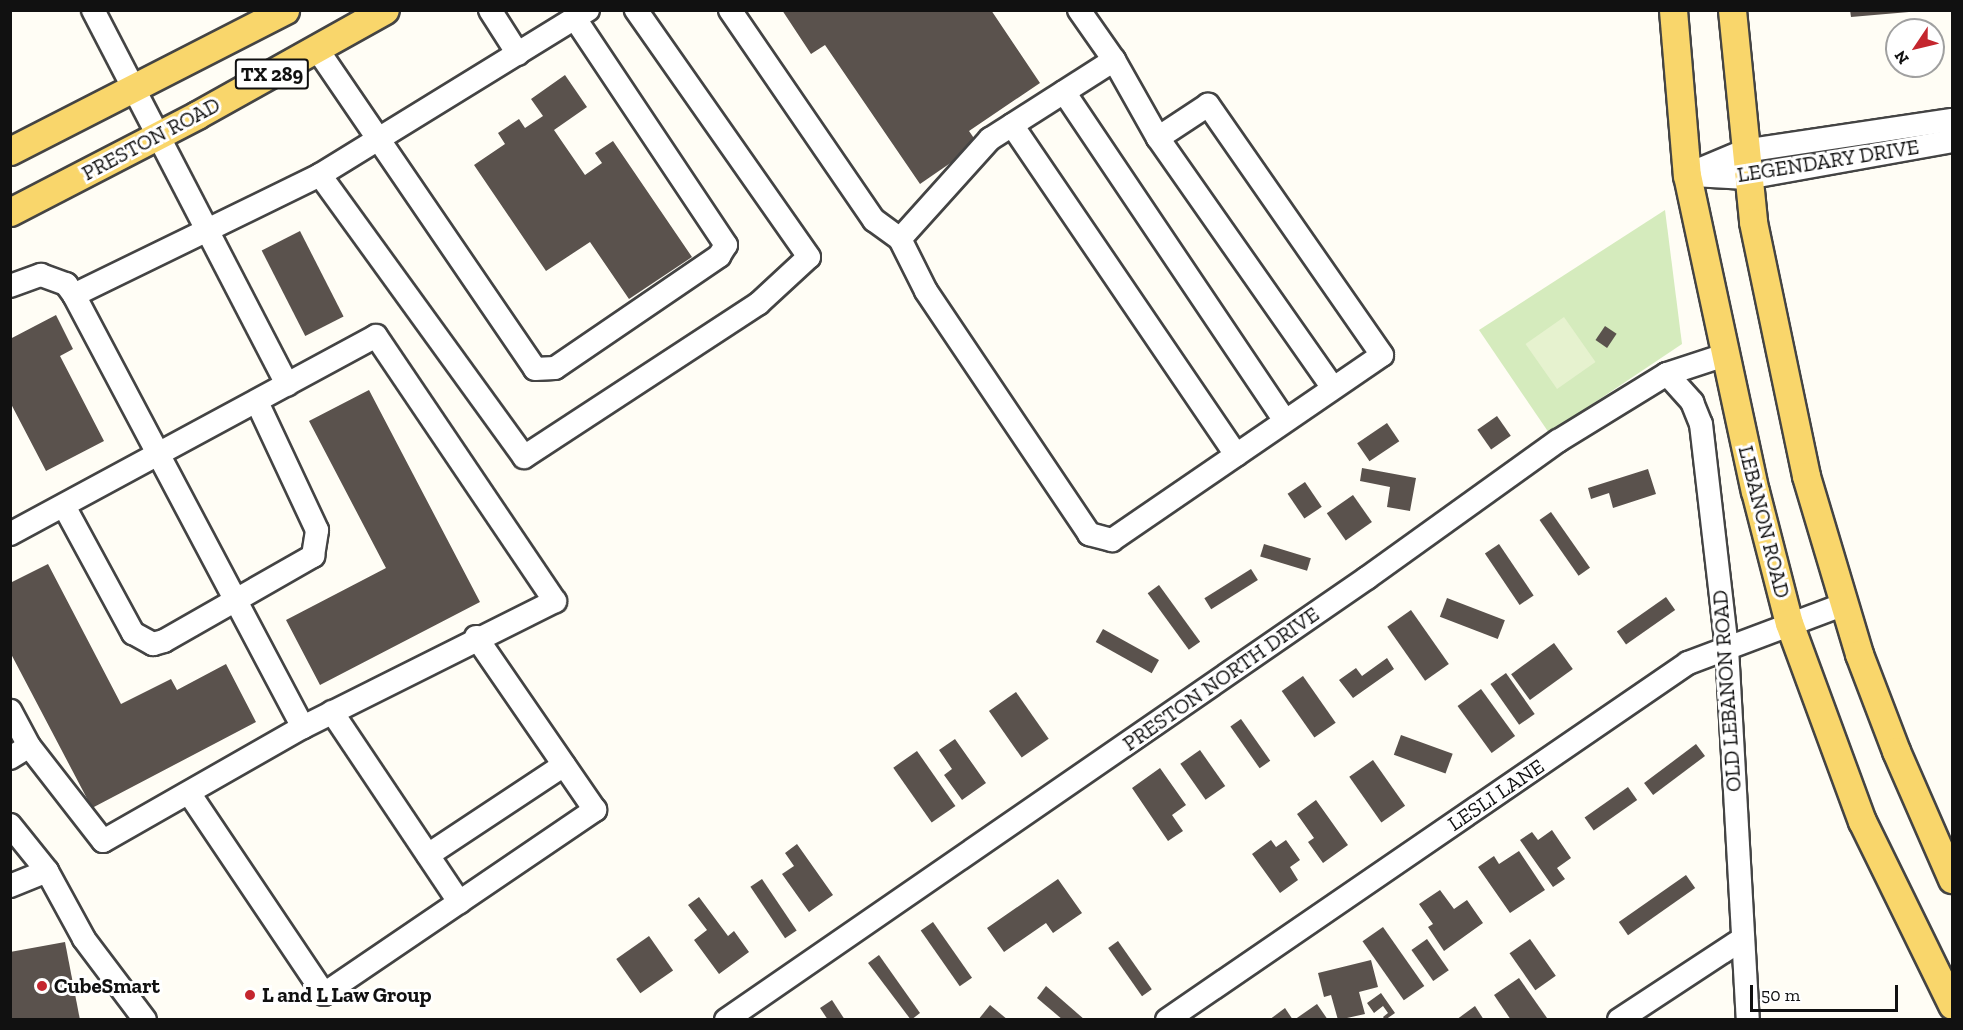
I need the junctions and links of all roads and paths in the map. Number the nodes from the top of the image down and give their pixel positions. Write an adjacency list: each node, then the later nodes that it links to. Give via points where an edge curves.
1 (93, 10): 14 (street)
2 (285, 10): 14 (main road, TX 289)
3 (384, 10): 11 (main road, PRESTON ROAD / TX 289)
4 (490, 10): 12 (street)
5 (636, 10): 24 (street, via 809,257 758,304 524,457)
6 (730, 10): 29 (street, via 874,220)
7 (1079, 10): 13 (street)
8 (1673, 10): 25 (main road, LEBANON ROAD)
9 (1732, 10): 23 (main road)
10 (582, 15): 12 (street); 20 (street, via 726,245 719,256 555,368 535,369)
11 (317, 49): 18 (main road, PRESTON ROAD / TX 289); 20 (street)
12 (518, 54): 20 (street)
13 (1114, 60): 15 (street); 19 (street)
14 (135, 90): 18 (street); 22 (main road, TX 289)
15 (1064, 92): 17 (street); 37 (street)
16 (1953, 120): 23 (street, LEGENDARY DRIVE)
17 (1012, 125): 29 (street, via 990,139); 39 (street)
18 (158, 136): 27 (main road, PRESTON ROAD / TX 289); 28 (street)
19 (1158, 138): 35 (street); 35 (street, via 1208,105 1382,355)
20 (377, 139): 24 (street)
21 (1953, 141): 26 (street, LEGENDARY DRIVE)
22 (10, 151)
23 (1744, 151): 25 (street, LEGENDARY DRIVE); 26 (main road)
24 (320, 175): 28 (street)
25 (1687, 175): 26 (street, LEGENDARY DRIVE); 32 (main road, LEBANON ROAD)
26 (1747, 178): 43 (main road, via 1801,453)
27 (10, 212)
28 (207, 232): 31 (street); 34 (street)
29 (900, 239): 39 (street, via 926,291 1089,534 1112,540)
30 (10, 286): 31 (street, via 41,275 66,284)
31 (74, 296): 38 (street)
32 (1725, 355): 33 (street, PRESTON NORTH DRIVE); 44 (main road, LEBANON ROAD)
33 (1667, 374): 46 (street, OLD LEBANON ROAD, via 1692,402 1701,424); 62 (street, PRESTON NORTH DRIVE, via 1558,441 1357,585)
34 (286, 385): 36 (street); 45 (street, via 376,336 555,601)
35 (1333, 388): 37 (street)
36 (257, 402): 38 (street); 42 (street, via 317,530 317,544 307,562)
37 (1285, 421): 39 (street)
38 (158, 455): 40 (street); 42 (street)
39 (1236, 455)
40 (64, 506): 41 (street); 42 (street, via 133,633 143,640 153,644 164,641)
41 (10, 534)
42 (236, 601): 49 (street)
43 (1842, 605): 44 (street, LESLI LANE); 56 (main road, via 1896,751)
44 (1789, 622): 46 (street, LESLI LANE); 60 (main road, LEBANON ROAD, via 1862,821)
45 (477, 637): 48 (street); 51 (street)
46 (1727, 648): 59 (street, OLD LEBANON ROAD); 63 (street, LESLI LANE, via 1688,663)
47 (10, 711): 50 (street)
48 (332, 712): 49 (street); 54 (street)
49 (303, 727): 52 (street)
50 (20, 752): 52 (street, via 103,841)
51 (564, 765): 54 (street); 58 (street, via 595,810)
52 (189, 793): 58 (street, via 324,994)
53 (10, 825): 55 (street)
54 (428, 855): 58 (street)
55 (47, 871): 57 (street); 61 (street, via 84,939)
56 (1953, 879)
57 (10, 886)
58 (459, 902)
59 (1741, 940): 64 (street); 65 (street, OLD LEBANON ROAD)
60 (1953, 1005)
61 (145, 1020)
62 (726, 1020)
63 (1167, 1020)
64 (1619, 1020)
65 (1748, 1020)

